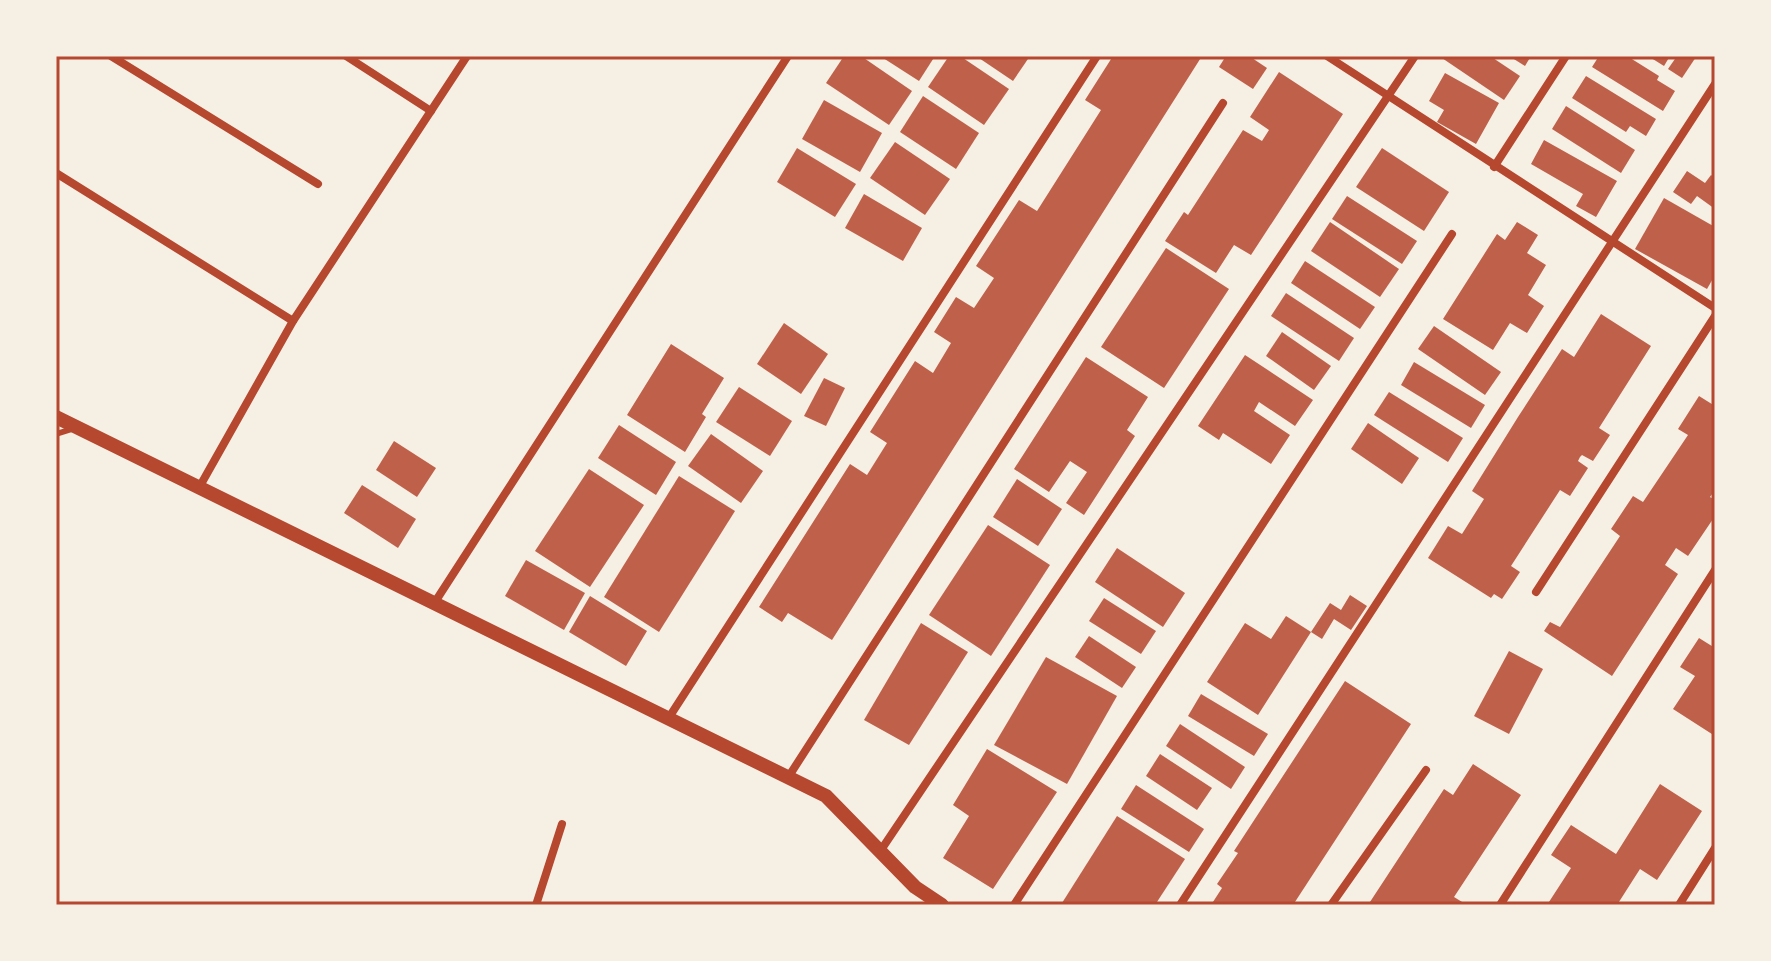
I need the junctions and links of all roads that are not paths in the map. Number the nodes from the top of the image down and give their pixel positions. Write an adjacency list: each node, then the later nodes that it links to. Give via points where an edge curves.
1 (111, 56): 15 (street)
2 (346, 56): 12 (street)
3 (467, 56): 12 (street)
4 (788, 56): 27 (street)
5 (1097, 56): 28 (street)
6 (1327, 56): 10 (street)
7 (1415, 56): 10 (street)
8 (1566, 56): 13 (street)
9 (1715, 84): 17 (street)
10 (1389, 96): 13 (street); 33 (street)
11 (1223, 103): 30 (street)
12 (431, 111): 20 (street)
13 (1494, 167): 17 (street)
14 (56, 173): 20 (street)
15 (318, 184)
16 (1452, 234): 36 (street)
17 (1612, 242): 18 (street); 37 (street)
18 (1715, 308)
19 (1715, 316): 26 (street)
20 (293, 321): 24 (street)
21 (56, 417): 22 (street)
22 (78, 428): 23 (lane); 24 (street)
23 (56, 434)
24 (200, 486): 27 (street)
25 (1715, 570): 39 (street)
26 (1536, 592)
27 (435, 602): 28 (street)
28 (668, 719): 30 (street)
29 (1426, 770): 38 (street)
30 (789, 776): 33 (street, via 826,796)
31 (562, 824): 34 (street)
32 (1715, 848): 40 (street)
33 (881, 850): 35 (street, via 915,887)
34 (536, 905)
35 (942, 905)
36 (1014, 905)
37 (1180, 905)
38 (1331, 905)
39 (1500, 905)
40 (1679, 905)

